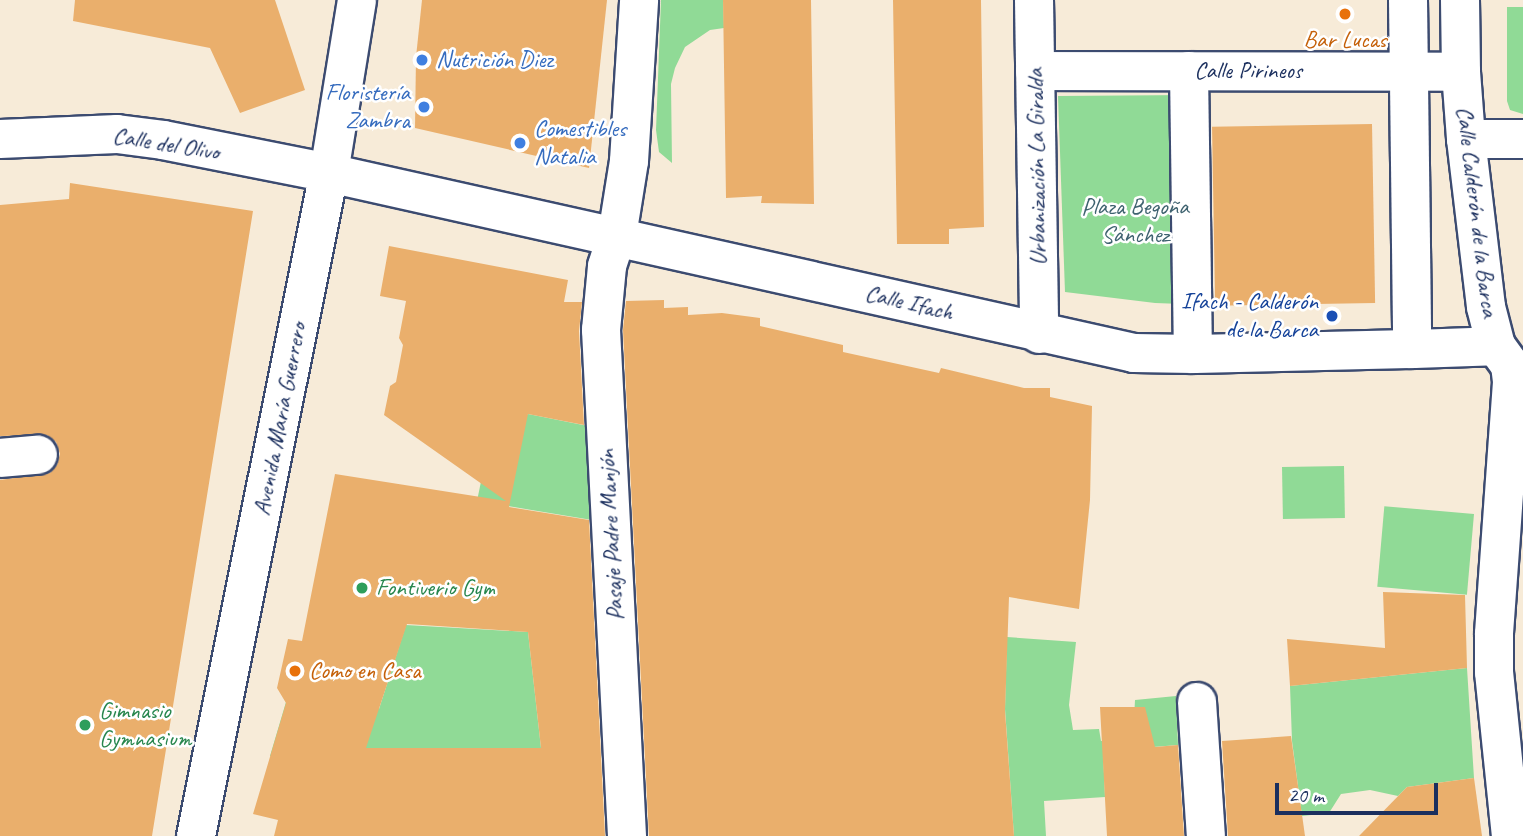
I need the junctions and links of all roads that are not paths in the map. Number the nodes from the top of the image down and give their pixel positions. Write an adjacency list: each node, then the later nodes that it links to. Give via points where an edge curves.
1 (357, 0): 13 (street, Avenida María Guerrero)
2 (639, 0): 14 (street, Pasaje Padre Manjón, via 629,161)
3 (1034, 0): 6 (street, Urbanización La Giralda)
4 (1408, 0): 8 (street)
5 (1460, 0): 9 (street, Calle Calderón de la Barca)
6 (1035, 71): 7 (street, Calle Pirineos); 15 (street, Urbanización La Giralda)
7 (1189, 71): 8 (street, Calle Pirineos); 18 (street)
8 (1409, 71): 9 (street, Calle Pirineos); 17 (street)
9 (1461, 72): 11 (street, Calle Calderón de la Barca)
10 (0, 139): 13 (street, Calle del Olivo, via 117,134)
11 (1466, 139): 12 (street); 16 (street, Calle Calderón de la Barca, via 1486,307)
12 (1523, 139)
13 (330, 173): 14 (street, Calle Ifach); 23 (street, Avenida María Guerrero)
14 (617, 236): 15 (street, Calle Ifach); 24 (street, Pasaje Padre Manjón, via 607,266 601,330)
15 (1040, 334): 18 (street, Calle Ifach, via 1134,353)
16 (1496, 346): 17 (street, Calle Ifach); 21 (street, Calle Calderón de la Barca, via 1510,365 1512,382)
17 (1412, 349): 18 (street, Calle Ifach)
18 (1193, 355)
19 (38, 455): 20 (street)
20 (0, 458)
21 (1512, 532): 26 (street, Calle Calderón de la Barca, via 1494,672)
22 (1197, 702): 25 (street)
23 (196, 836)
24 (627, 836)
25 (1206, 836)
26 (1511, 836)

